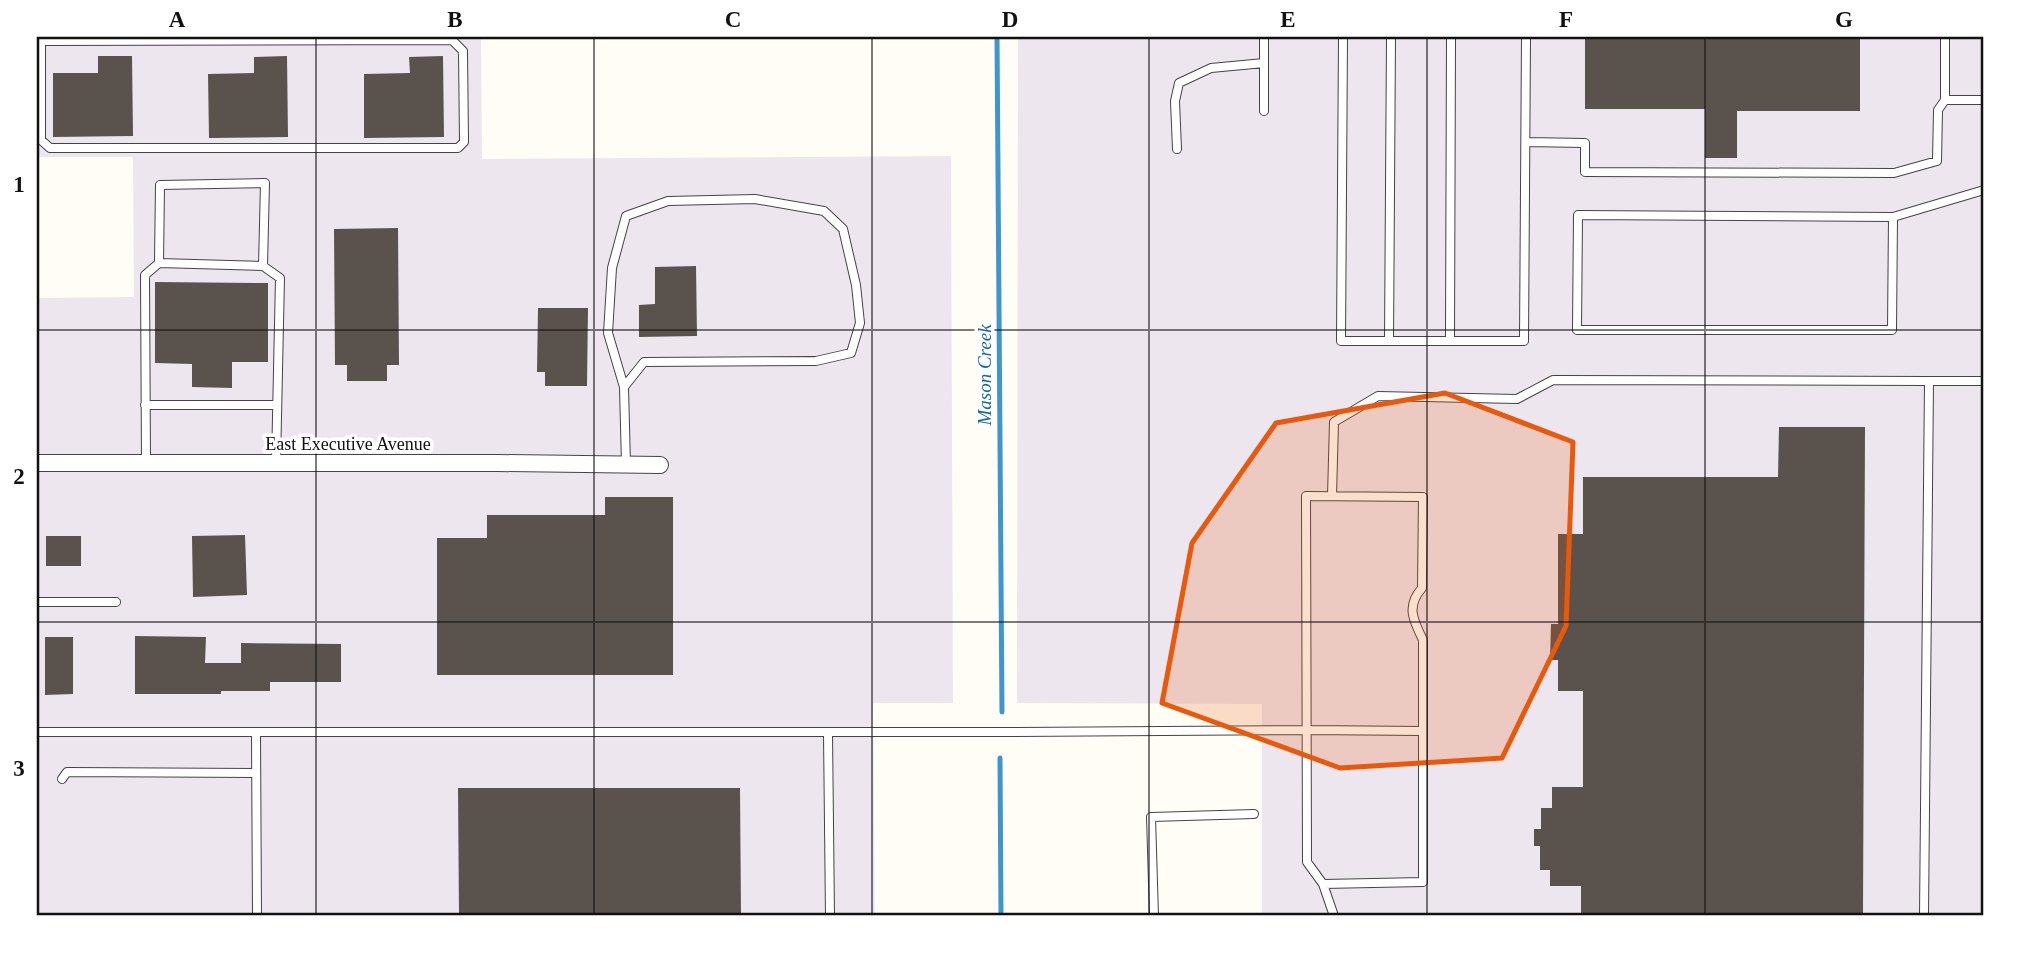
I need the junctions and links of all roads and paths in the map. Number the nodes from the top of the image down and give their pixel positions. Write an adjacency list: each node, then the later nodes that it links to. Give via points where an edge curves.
1 (1264, 37): 8 (lane)
2 (1343, 37): 18 (lane, via 1341,341)
3 (1391, 37): 18 (lane)
4 (1451, 37): 19 (lane)
5 (1527, 37): 12 (lane)
6 (1945, 37): 9 (lane)
7 (39, 41): 7 (lane, via 41,140 50,148 458,148 464,142 463,51 452,40)
8 (1264, 63): 11 (lane); 13 (lane, via 1211,68 1180,83 1175,101)
9 (1945, 100): 10 (lane); 12 (lane, via 1938,110 1937,161 1894,173 1585,172 1585,143)
10 (1984, 100)
11 (1264, 111)
12 (1525, 142): 19 (lane, via 1524,341)
13 (1177, 149)
14 (1984, 190): 15 (lane)
15 (1893, 217): 15 (lane, via 1578,215 1577,330 1892,330)
16 (159, 263): 17 (lane); 17 (lane, via 160,185 265,183); 23 (lane, via 145,275)
17 (263, 266): 24 (lane, via 281,278)
18 (1389, 341): 19 (lane)
19 (1450, 341)
20 (1929, 381): 21 (lane); 30 (lane, via 1553,380 1517,399 1378,396 1334,422); 46 (lane)
21 (1984, 381)
22 (624, 387): 22 (lane, via 644,362 816,361 851,353 860,323 843,229 824,211 755,198 667,201 626,216 612,268 608,333); 28 (lane)
23 (145, 405): 24 (lane); 26 (lane)
24 (277, 405): 27 (lane)
25 (37, 463): 26 (street, East Executive Avenue)
26 (146, 463): 27 (street, East Executive Avenue)
27 (276, 463): 28 (street, East Executive Avenue)
28 (626, 465): 29 (street, East Executive Avenue)
29 (660, 465)
30 (1332, 496): 33 (lane, via 1306,496); 35 (lane, via 1423,497 1422,588 1414,598 1413,620 1423,640)
31 (37, 602): 32 (lane)
32 (116, 602)
33 (1307, 730): 35 (lane); 37 (lane); 41 (lane, via 1307,862)
34 (37, 732): 36 (lane)
35 (1423, 732): 41 (lane, via 1423,882)
36 (256, 733): 37 (lane); 38 (lane)
37 (828, 733): 43 (lane)
38 (256, 774): 39 (lane, via 67,772); 42 (lane)
39 (62, 779)
40 (1254, 814): 44 (lane, via 1151,817)
41 (1324, 884): 45 (lane)
42 (257, 916)
43 (830, 916)
44 (1154, 916)
45 (1334, 916)
46 (1924, 916)

